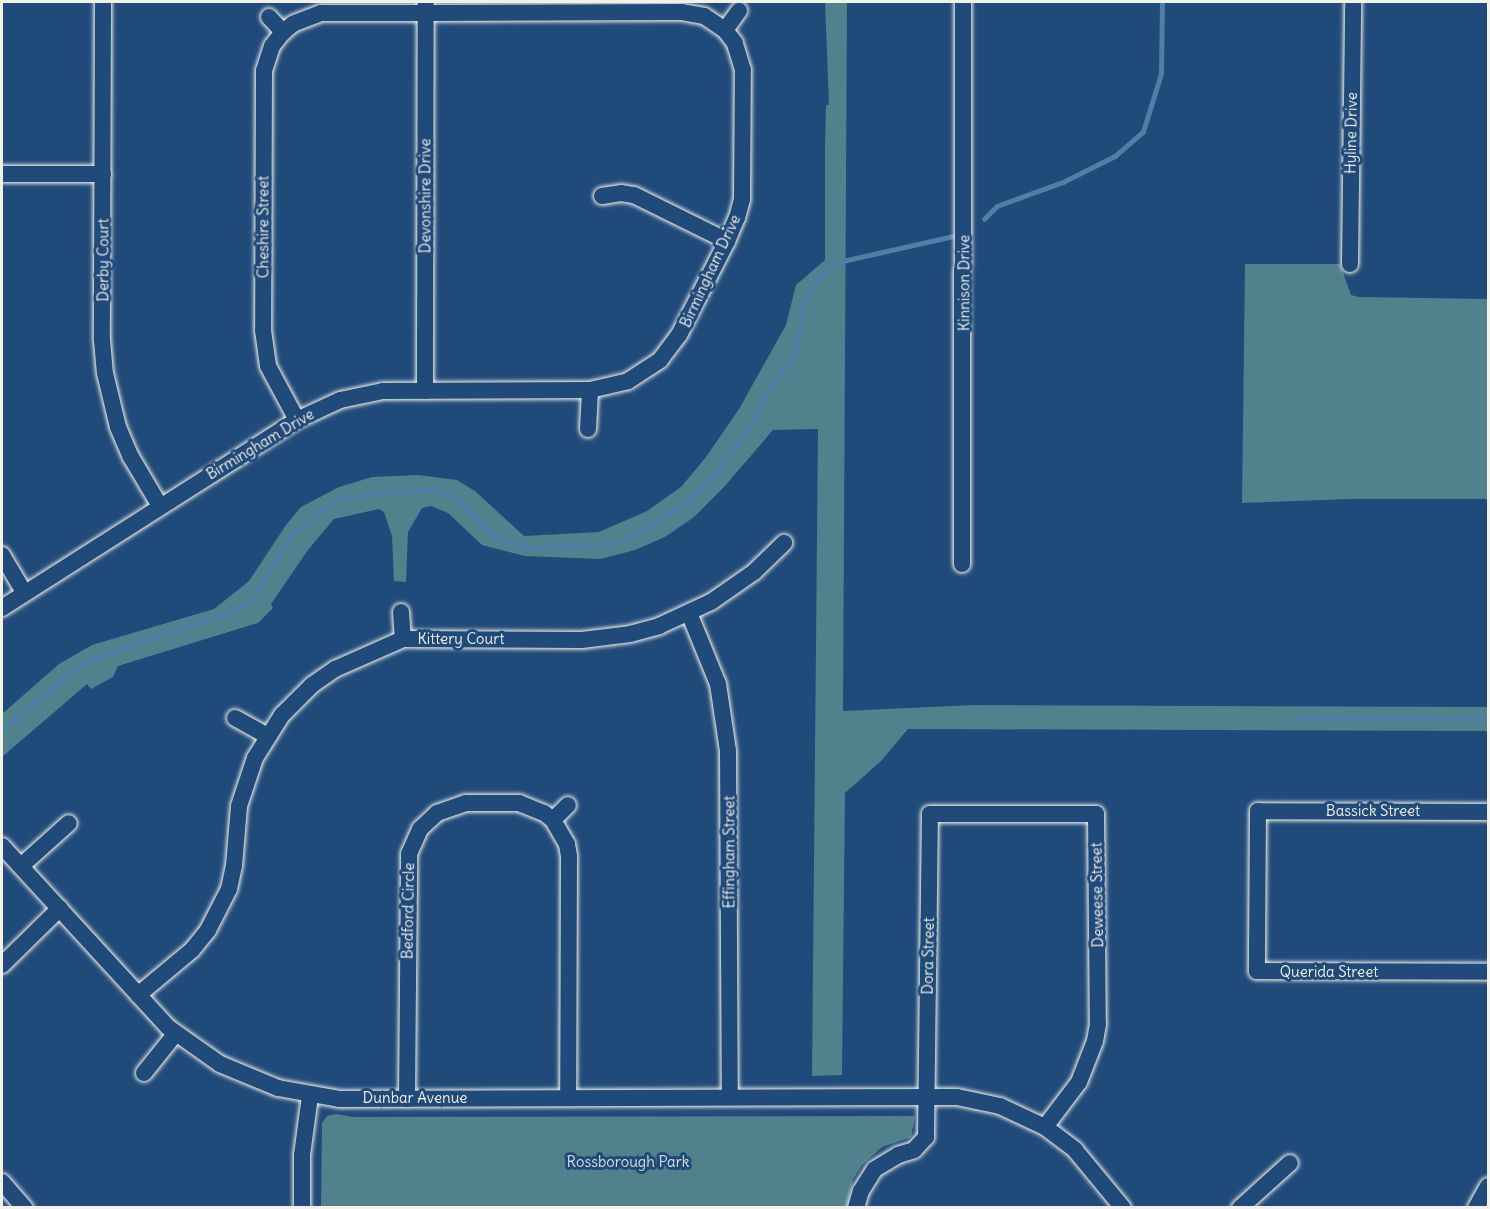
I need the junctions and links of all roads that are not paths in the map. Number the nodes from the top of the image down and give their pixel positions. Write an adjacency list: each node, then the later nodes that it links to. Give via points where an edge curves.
1 (104, 2): 10 (street, Derby Court)
2 (963, 2): 21 (street, Kinnison Drive)
3 (1353, 2): 13 (street, Hyline Drive)
4 (426, 7): 7 (street, via 682,12 704,16); 8 (street, via 321,14); 15 (street, Devonshire Drive)
5 (739, 11): 7 (street)
6 (269, 17): 8 (street)
7 (725, 30): 12 (street, Birmingham Drive, via 735,43 743,70 742,199)
8 (282, 32): 16 (street, Cheshire Street, via 272,46 264,71 263,330 268,366)
9 (2, 174): 10 (street)
10 (103, 174): 18 (street, Derby Court, via 105,373 118,427)
11 (602, 196): 12 (street, via 634,195)
12 (727, 241): 14 (street, Birmingham Drive, via 679,335 660,360 628,381)
13 (1350, 264)
14 (590, 390): 15 (street, Birmingham Drive); 17 (street)
15 (425, 391): 16 (street, Birmingham Drive, via 364,394 340,400)
16 (297, 420): 18 (street, Birmingham Drive)
17 (588, 429)
18 (160, 506): 22 (street, Birmingham Drive)
19 (784, 543): 25 (street, Kittery Court, via 729,591)
20 (2, 555): 22 (street)
21 (962, 564)
22 (24, 592): 23 (street, Birmingham Drive)
23 (2, 608)
24 (401, 612): 26 (street)
25 (689, 613): 26 (street, Kittery Court, via 630,634 598,639); 44 (street, Effingham Street, via 718,684 728,751)
26 (403, 639): 28 (street, Kittery Court, via 357,657 312,685)
27 (235, 718): 28 (street)
28 (267, 736): 40 (street, Kittery Court, via 246,782 236,824 234,866 221,908 196,945)
29 (568, 805): 33 (street)
30 (1258, 811): 31 (street, Bassick Street); 39 (street, Querida Street, via 1257,971)
31 (1488, 812)
32 (930, 814): 46 (street, Dora Street); 48 (street, Deweese Street, via 1096,814 1098,1024 1079,1082)
33 (553, 820): 45 (street, via 562,832 569,856); 47 (street, Bedford Circle, via 519,803 466,803 437,813 413,841 408,867)
34 (69, 823): 36 (street)
35 (2, 846): 36 (street, Dunbar Avenue)
36 (21, 866): 37 (street, Dunbar Avenue)
37 (60, 908): 38 (street); 40 (street, Dunbar Avenue)
38 (2, 965)
39 (1488, 972)
40 (138, 995): 41 (street, Dunbar Avenue)
41 (176, 1033): 42 (street); 43 (street, Dunbar Avenue, via 246,1077)
42 (144, 1072)
43 (310, 1095): 47 (street, Dunbar Avenue); 53 (street, via 302,1155)
44 (730, 1097): 45 (street, Dunbar Avenue); 46 (street, Dunbar Avenue)
45 (568, 1098): 47 (street, Dunbar Avenue)
46 (926, 1098): 48 (street, Dunbar Avenue, via 981,1101 1022,1114); 54 (street, via 926,1137 914,1150 875,1169)
47 (406, 1099)
48 (1045, 1127): 55 (street, Dunbar Avenue, via 1075,1150)
49 (1290, 1163): 56 (street)
50 (2, 1182): 52 (street)
51 (1488, 1186): 57 (street)
52 (25, 1208)
53 (302, 1208)
54 (856, 1208)
55 (1124, 1208)
56 (1240, 1208)
57 (1476, 1208)

